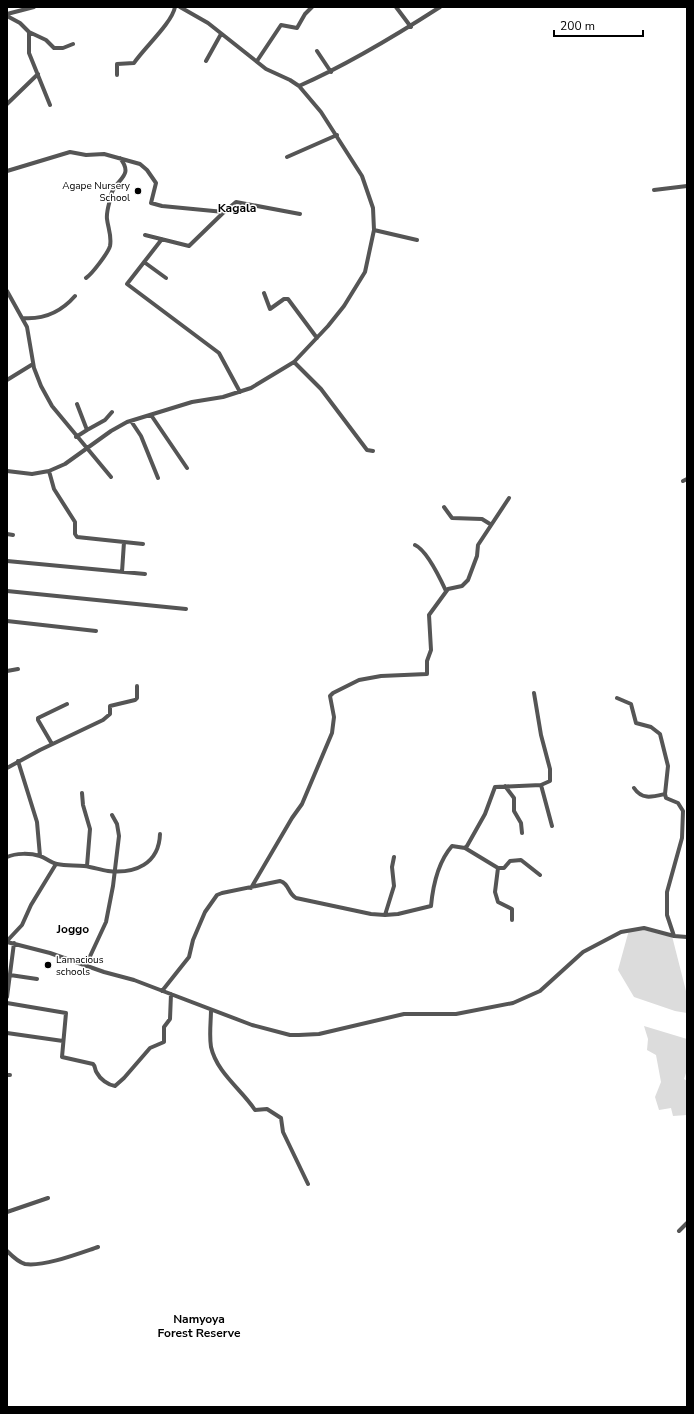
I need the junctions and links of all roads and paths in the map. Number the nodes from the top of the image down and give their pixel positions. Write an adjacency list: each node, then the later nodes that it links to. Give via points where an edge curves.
1 (34, 7): 7 (street)
2 (175, 7): 17 (street, via 158,34 142,50 134,63 117,64)
3 (180, 7): 10 (street, via 208,23)
4 (312, 7): 14 (street, via 297,28 281,25)
5 (396, 7): 8 (street)
6 (440, 7): 8 (street)
7 (7, 15): 9 (street)
8 (411, 27): 15 (street)
9 (29, 32): 11 (street, via 46,40 54,48); 16 (street, via 29,53)
10 (221, 34): 13 (street); 14 (street)
11 (74, 44)
12 (317, 51): 15 (street)
13 (206, 61)
14 (257, 61): 18 (street, via 266,69)
15 (331, 72): 18 (street)
16 (38, 74): 19 (street); 20 (street)
17 (117, 75)
18 (299, 86): 21 (street, via 322,112)
19 (7, 104)
20 (50, 105)
21 (337, 135): 22 (street); 29 (street, via 367,188 373,208)
22 (287, 157)
23 (119, 158): 24 (street, via 104,154 86,155 70,152); 27 (street, via 140,164 154,178 156,188 151,203); 34 (street, via 125,166 124,176 113,188 107,212 110,245)
24 (7, 171)
25 (687, 186): 26 (street)
26 (654, 190)
27 (224, 212): 28 (street, via 236,202); 31 (street, via 189,246)
28 (300, 214)
29 (374, 230): 32 (street); 40 (street, via 362,278 344,306)
30 (145, 235): 31 (street)
31 (162, 239): 33 (street)
32 (417, 240)
33 (144, 262): 35 (street); 44 (street, via 129,280 129,286 219,353)
34 (86, 278)
35 (166, 278)
36 (7, 292): 39 (street)
37 (264, 293): 40 (street, via 270,309 288,299)
38 (75, 296): 39 (street, via 54,313 37,318)
39 (22, 318): 42 (street, via 27,327)
40 (317, 338): 41 (street)
41 (294, 362): 44 (street); 52 (street, via 321,389 367,450)
42 (34, 364): 43 (street); 50 (street, via 41,386 52,406)
43 (7, 380)
44 (240, 392): 47 (street, via 192,402)
45 (77, 404): 49 (street)
46 (112, 412): 49 (street, via 105,420)
47 (151, 415): 48 (street); 53 (street)
48 (131, 421): 51 (street); 57 (street, via 141,436)
49 (87, 430): 50 (street)
50 (76, 436): 51 (street)
51 (86, 448): 55 (street, via 65,464); 56 (street)
52 (373, 451)
53 (187, 468)
54 (7, 471): 55 (street, via 22,474)
55 (49, 471): 63 (street, via 54,489 75,522 77,537)
56 (111, 477)
57 (158, 478)
58 (509, 498): 60 (street)
59 (444, 507): 60 (street, via 452,518 482,518)
60 (490, 524): 70 (street, via 478,545 477,556 468,580 462,586 452,587)
61 (7, 534): 62 (street)
62 (13, 535)
63 (124, 542): 64 (street); 67 (street)
64 (143, 544)
65 (415, 545): 70 (street, via 426,554)
66 (7, 561): 67 (street)
67 (122, 572): 68 (street)
68 (145, 574)
69 (7, 591): 71 (street)
70 (446, 591): 101 (street, via 428,615 431,650 427,661 427,674 381,676 359,680 330,696 334,717 332,732 302,804)
71 (186, 609)
72 (7, 621): 73 (street)
73 (96, 631)
74 (18, 670): 75 (street)
75 (7, 671)
76 (137, 686): 80 (street, via 135,700 110,706 110,714 102,720)
77 (534, 693): 84 (street, via 551,775 550,781)
78 (617, 698): 87 (street, via 631,704 636,723 651,727 660,734 668,766)
79 (67, 704): 80 (street, via 38,718)
80 (52, 744): 81 (street)
81 (18, 761): 82 (street); 93 (street, via 37,822)
82 (7, 768)
83 (505, 786): 84 (street); 90 (street, via 514,798 514,811 521,823); 92 (street, via 494,789 485,814)
84 (541, 786): 89 (street)
85 (634, 788): 87 (street, via 646,797)
86 (82, 792): 97 (street, via 90,829)
87 (665, 794): 104 (street, via 668,799 678,803 683,811 682,838 667,892 667,915)
88 (112, 815): 99 (street, via 119,830)
89 (552, 826)
90 (522, 833)
91 (160, 834): 99 (street, via 159,848 146,865)
92 (466, 848): 98 (street); 102 (street, via 452,846 444,855 434,886 432,906)
93 (40, 856): 94 (street, via 25,854); 96 (street)
94 (7, 857)
95 (394, 857): 102 (street, via 394,886)
96 (56, 864): 97 (street); 106 (street, via 22,925)
97 (87, 866): 99 (street)
98 (498, 868): 100 (street, via 504,868 510,861 521,860); 103 (street, via 495,892 500,904 512,909)
99 (115, 871): 108 (street, via 106,922)
100 (540, 875)
101 (251, 888): 102 (street, via 280,882 286,885 290,894 296,898); 111 (street, via 222,893 213,899 196,933 190,957)
102 (385, 915)
103 (512, 920)
104 (674, 936): 105 (street); 115 (street, via 644,928 622,932 583,952 532,996 513,1003 456,1014 404,1014 319,1034 299,1035 274,1031)
105 (687, 937)
106 (7, 942): 107 (street)
107 (14, 943): 108 (street); 109 (street)
108 (86, 965): 111 (street)
109 (10, 975): 110 (street); 113 (street)
110 (37, 979)
111 (162, 991): 112 (street)
112 (171, 994): 115 (street); 117 (street, via 170,1020 164,1027 164,1042 151,1046 115,1086 106,1083 93,1064 62,1057)
113 (7, 997)
114 (7, 1003): 117 (street, via 66,1013)
115 (211, 1010): 118 (street, via 211,1045 221,1068 255,1110 267,1109 280,1118 283,1132)
116 (7, 1033): 117 (street)
117 (63, 1041)
118 (308, 1184)
119 (48, 1198): 120 (street)
120 (7, 1212)
121 (687, 1223): 122 (street)
122 (679, 1231)
123 (98, 1247): 124 (street, via 66,1258 32,1264 24,1264)
124 (7, 1251)

